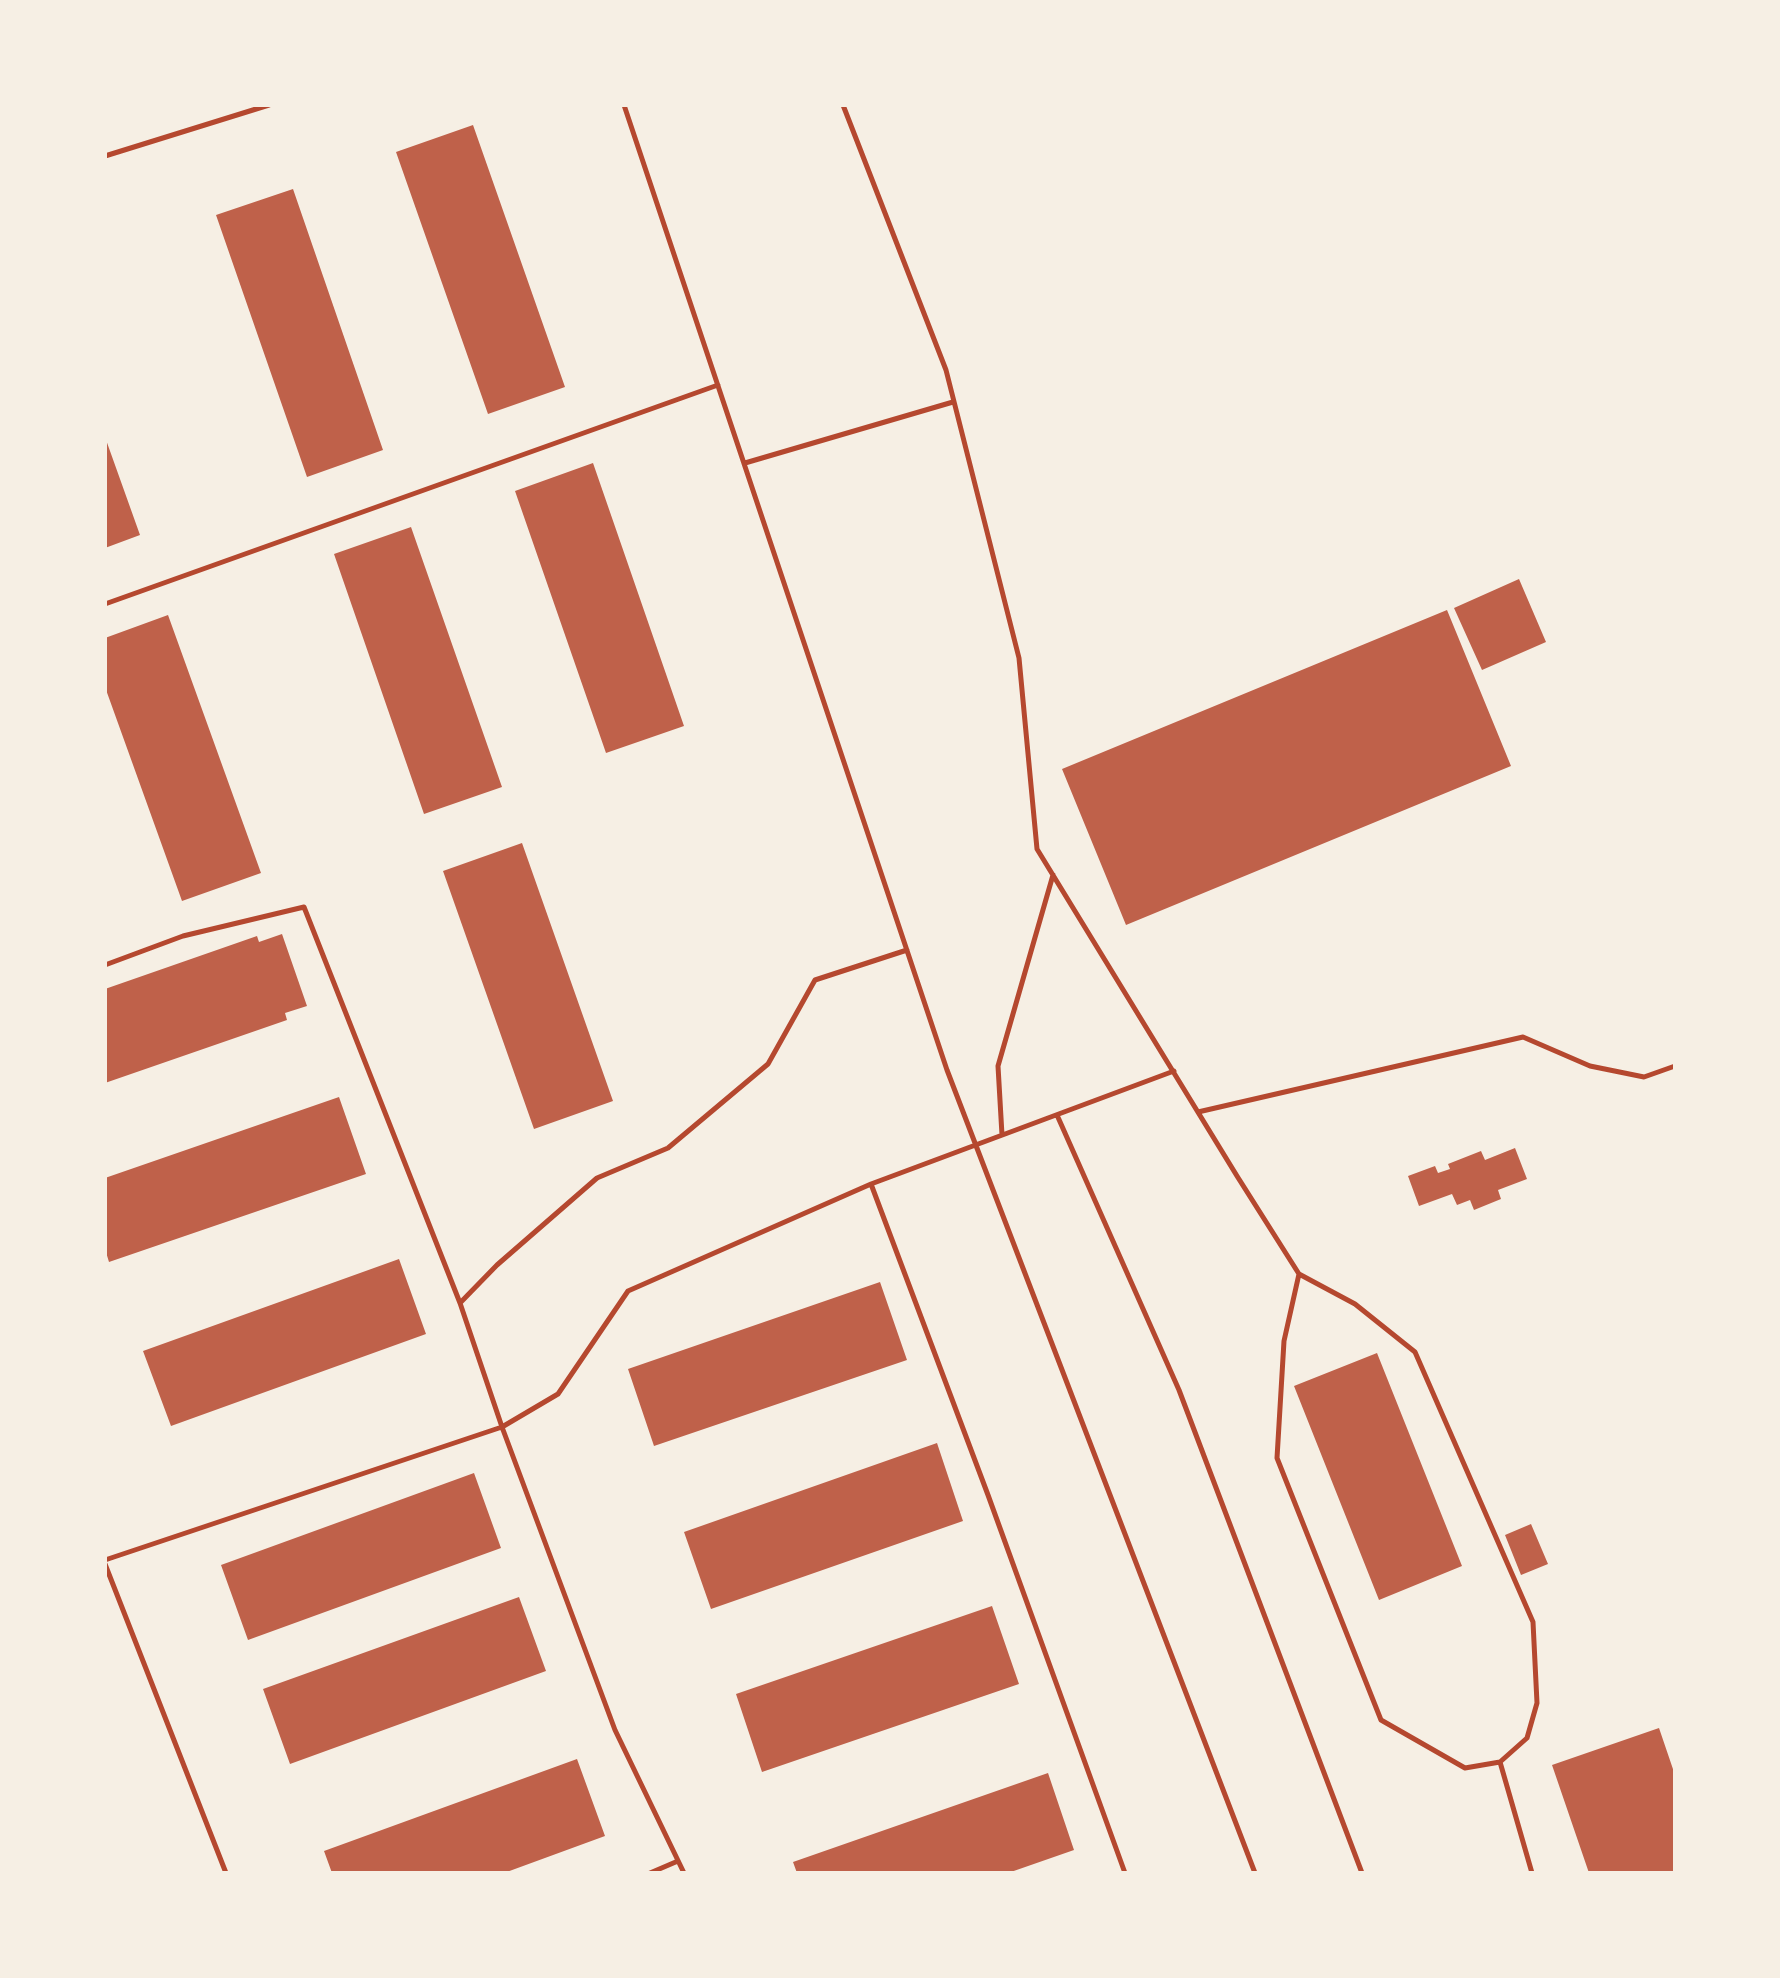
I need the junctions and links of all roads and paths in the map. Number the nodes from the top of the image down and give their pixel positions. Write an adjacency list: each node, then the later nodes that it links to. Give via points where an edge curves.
1 (269, 105): 4 (lane)
2 (624, 105): 5 (lane)
3 (844, 105): 6 (lane, via 946,370)
4 (105, 156)
5 (718, 385): 7 (lane); 8 (lane)
6 (953, 402): 7 (lane); 9 (lane, via 1019,658 1037,849)
7 (745, 463): 10 (lane)
8 (105, 604)
9 (1053, 875): 13 (lane); 16 (lane, via 998,1066)
10 (907, 950): 17 (lane); 20 (lane, via 815,980 768,1064 668,1148 597,1178)
11 (105, 965): 20 (lane, via 183,936 304,907)
12 (1675, 1066): 14 (lane, via 1644,1077 1590,1066 1523,1037)
13 (1174, 1072): 14 (lane); 15 (lane)
14 (1198, 1112): 19 (lane)
15 (1057, 1115): 16 (lane); 30 (lane, via 1179,1390)
16 (1002, 1135): 17 (lane)
17 (976, 1144): 18 (lane); 29 (lane)
18 (871, 1184): 21 (lane, via 628,1291 558,1394); 28 (lane)
19 (1299, 1274): 23 (lane, via 1355,1304 1415,1352 1533,1622 1537,1703 1527,1738); 23 (lane, via 1284,1341 1277,1458 1381,1720 1465,1768)
20 (460, 1303): 21 (lane)
21 (502, 1427): 22 (lane); 24 (lane, via 615,1730)
22 (105, 1562): 25 (lane)
23 (1500, 1762): 31 (lane)
24 (678, 1861): 26 (lane); 27 (lane)
25 (226, 1873)
26 (650, 1873)
27 (684, 1873)
28 (1125, 1873)
29 (1255, 1873)
30 (1362, 1873)
31 (1532, 1873)

